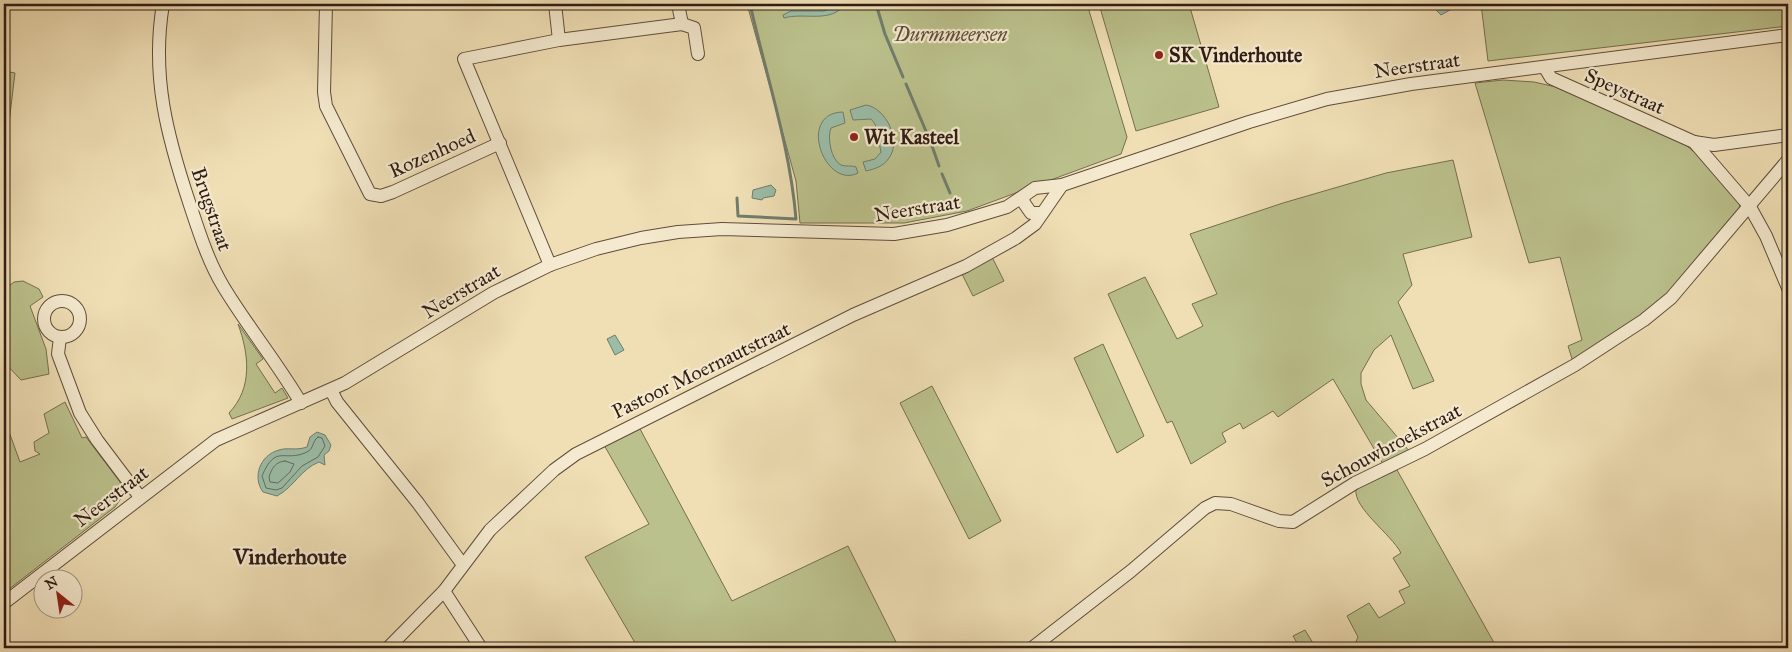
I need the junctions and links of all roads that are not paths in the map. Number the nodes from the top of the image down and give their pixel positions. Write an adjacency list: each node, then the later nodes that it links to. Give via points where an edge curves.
1 (164, 4): 21 (street, Brugstraat, via 159,48 161,100 172,150 194,219 222,285)
2 (326, 4): 12 (street, Rozenhoed, via 326,106 370,194 382,196 393,192)
3 (555, 4): 7 (street)
4 (678, 4): 5 (street)
5 (682, 24): 7 (street, Rozenhoed); 8 (street, via 694,28)
6 (1788, 35): 9 (street, Neerstraat)
7 (559, 40): 12 (street, Rozenhoed, via 464,59)
8 (698, 54)
9 (1545, 68): 11 (street, Speystraat, via 1551,78); 14 (street, Neerstraat, via 1411,84 1328,99 1054,185)
10 (1788, 135): 11 (street, Speystraat, via 1714,144)
11 (1694, 142): 16 (street, Speystraat)
12 (500, 143): 17 (street, Rozenhoed)
13 (1788, 160): 16 (street)
14 (1047, 194): 15 (street, Neerstraat); 15 (street, Neerstraat, via 1034,188)
15 (1030, 207): 17 (street, Neerstraat, via 1007,207 947,226 894,234 722,229 678,232 596,249); 23 (street, Pastoor Moernautstraat, via 1028,222 1016,238 966,266 870,307 576,454 554,470 490,530)
16 (1750, 207): 18 (street, Speystraat); 28 (street, Schouwbroekstraat, via 1658,309 1575,365 1425,449 1355,483 1293,522 1279,521 1231,504 1216,503 1205,508)
17 (550, 265): 20 (street, Neerstraat, via 493,293)
18 (1788, 288)
19 (60, 337): 22 (street, via 58,354 80,413)
20 (332, 390): 21 (street, Neerstraat); 23 (street, via 337,402)
21 (300, 403): 22 (street, Neerstraat, via 216,440)
22 (140, 497): 25 (street, Neerstraat)
23 (463, 565): 24 (street, Pastoor Moernautstraat)
24 (444, 591): 26 (street, Pastoor Moernautstraat); 27 (street)
25 (4, 602)
26 (388, 648)
27 (481, 648)
28 (1032, 648)

